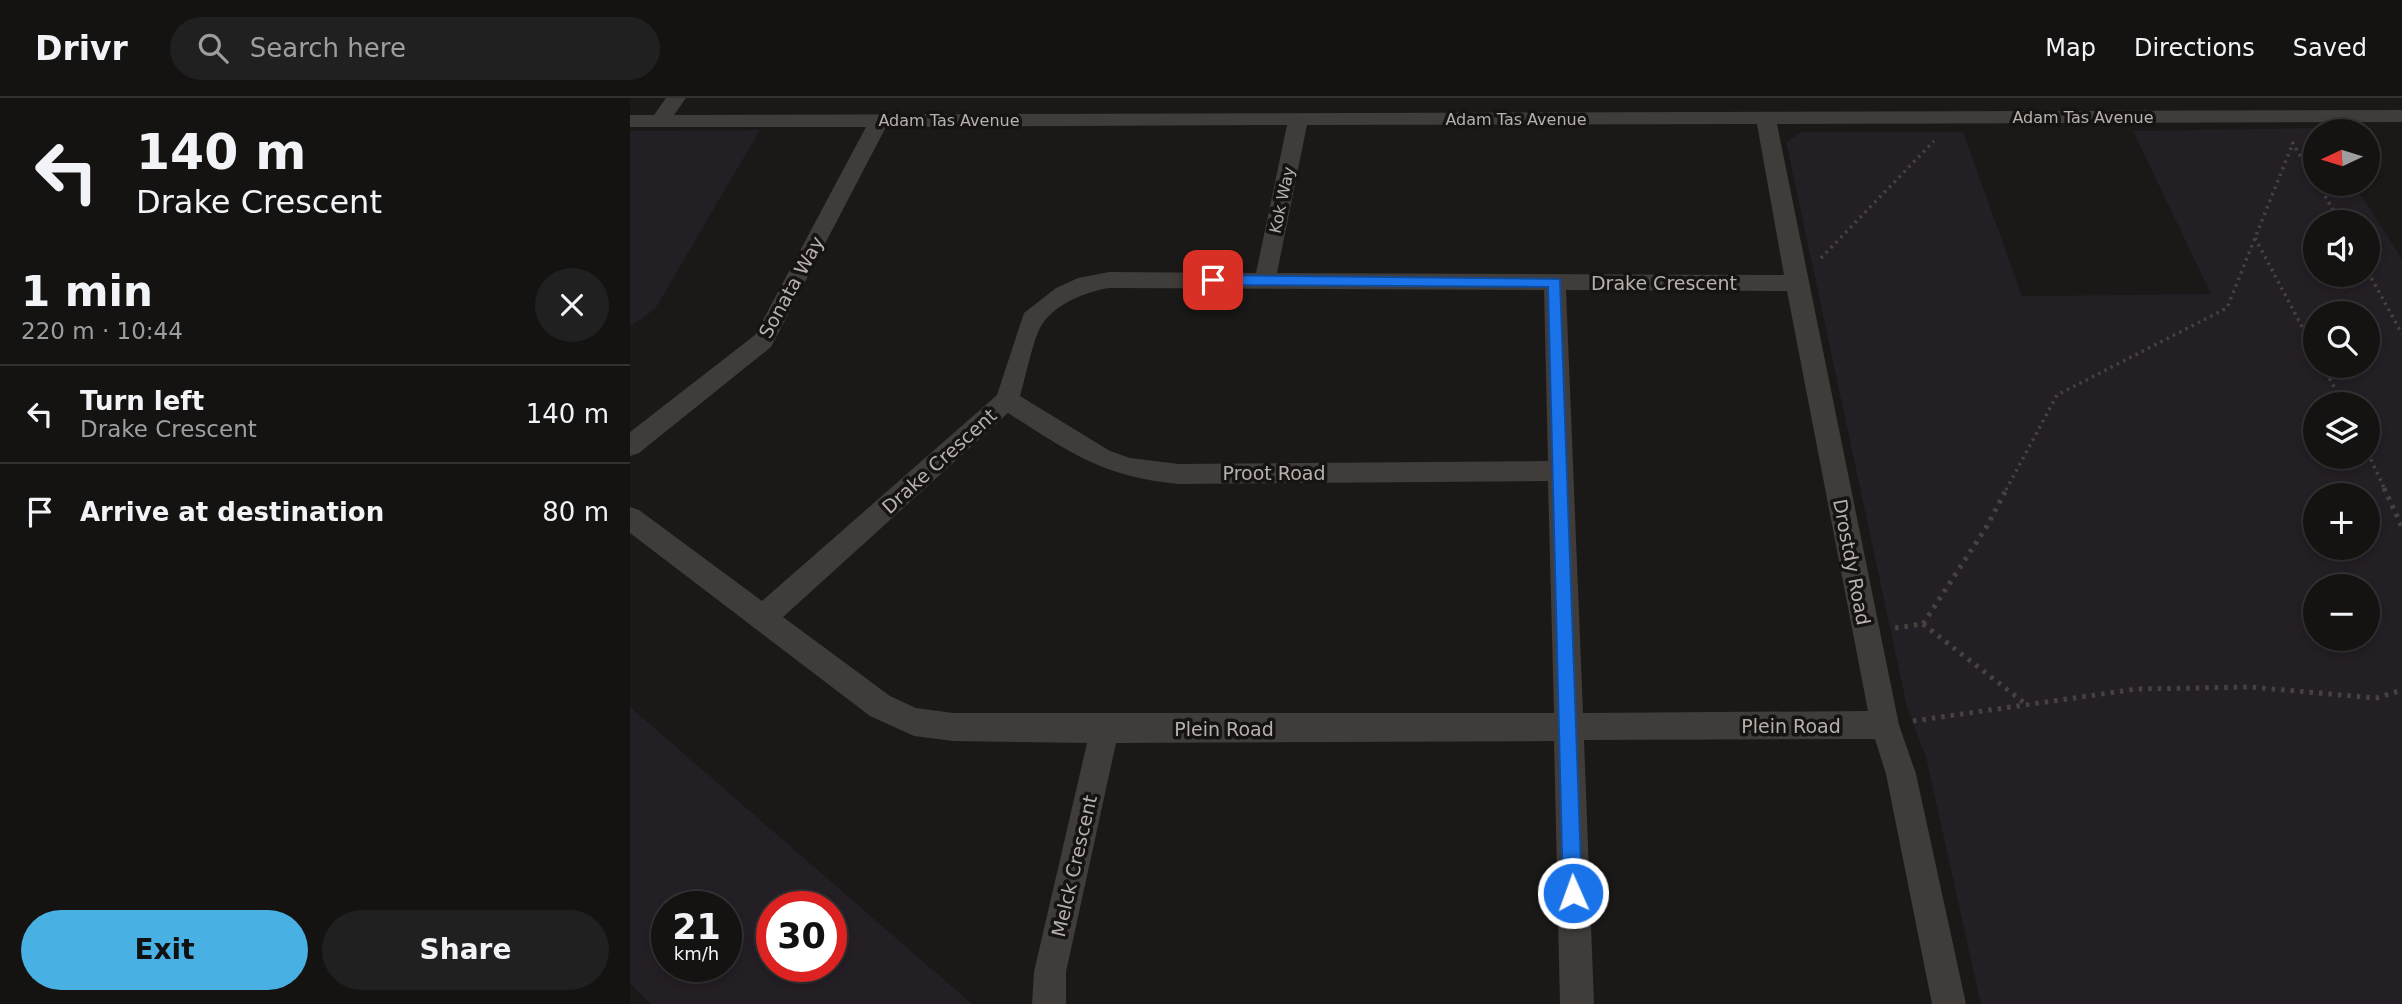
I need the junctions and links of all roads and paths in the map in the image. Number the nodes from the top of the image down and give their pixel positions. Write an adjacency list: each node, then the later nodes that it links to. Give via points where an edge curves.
1 (676, 98): 13 (street)
2 (1120, 98): 10 (street)
3 (1573, 98): 9 (street)
4 (2242, 98): 6 (street)
5 (2402, 116): 6 (street, Adam Tas Avenue)
6 (2254, 117): 8 (street, Adam Tas Avenue); 15 (path)
7 (1766, 118): 8 (street, Adam Tas Avenue); 9 (street, Adam Tas Avenue); 20 (street, Drostdy Road)
8 (1957, 118): 20 (path)
9 (1574, 119): 11 (street, Adam Tas Avenue)
10 (1113, 120): 11 (street, Adam Tas Avenue); 14 (street, Adam Tas Avenue)
11 (1298, 120): 18 (street, Kok Way)
12 (630, 121): 13 (street, Adam Tas Avenue)
13 (660, 121): 14 (street, Adam Tas Avenue)
14 (879, 121): 25 (street, Sonata Way, via 763,341)
15 (2293, 143): 16 (path); 17 (path)
16 (2303, 159)
17 (2255, 238): 22 (path); 31 (path, via 2227,308 2057,395 1987,526)
18 (1265, 280): 19 (street, Drake Crescent); 24 (street, Drake Crescent, via 1109,280 1064,294 1032,319)
19 (1555, 282): 20 (street, Drake Crescent); 27 (street)
20 (1796, 283): 32 (street, Drostdy Road)
21 (2376, 287): 23 (path)
22 (2303, 328)
23 (2402, 334)
24 (1007, 400): 27 (street, Proot Road, via 1091,452 1115,464 1146,471); 30 (street, Drake Crescent)
25 (630, 446)
26 (2375, 469): 29 (path)
27 (1559, 471): 36 (street)
28 (630, 518): 30 (street, Plein Road)
29 (2402, 527)
30 (762, 618): 37 (street, Plein Road, via 880,706 914,722 953,727)
31 (1923, 624): 32 (path); 34 (path)
32 (1866, 633): 35 (street, Drostdy Road)
33 (2402, 690): 34 (path, via 2376,698 2250,687 2137,689)
34 (2027, 706): 35 (path)
35 (1885, 725): 36 (street, Plein Road); 40 (street, Drostdy Road, via 1901,774)
36 (1567, 727): 37 (street, Plein Road); 39 (street)
37 (1105, 729): 38 (street, Melck Crescent, via 1051,972)
38 (1049, 1004)
39 (1577, 1004)
40 (1949, 1004)

